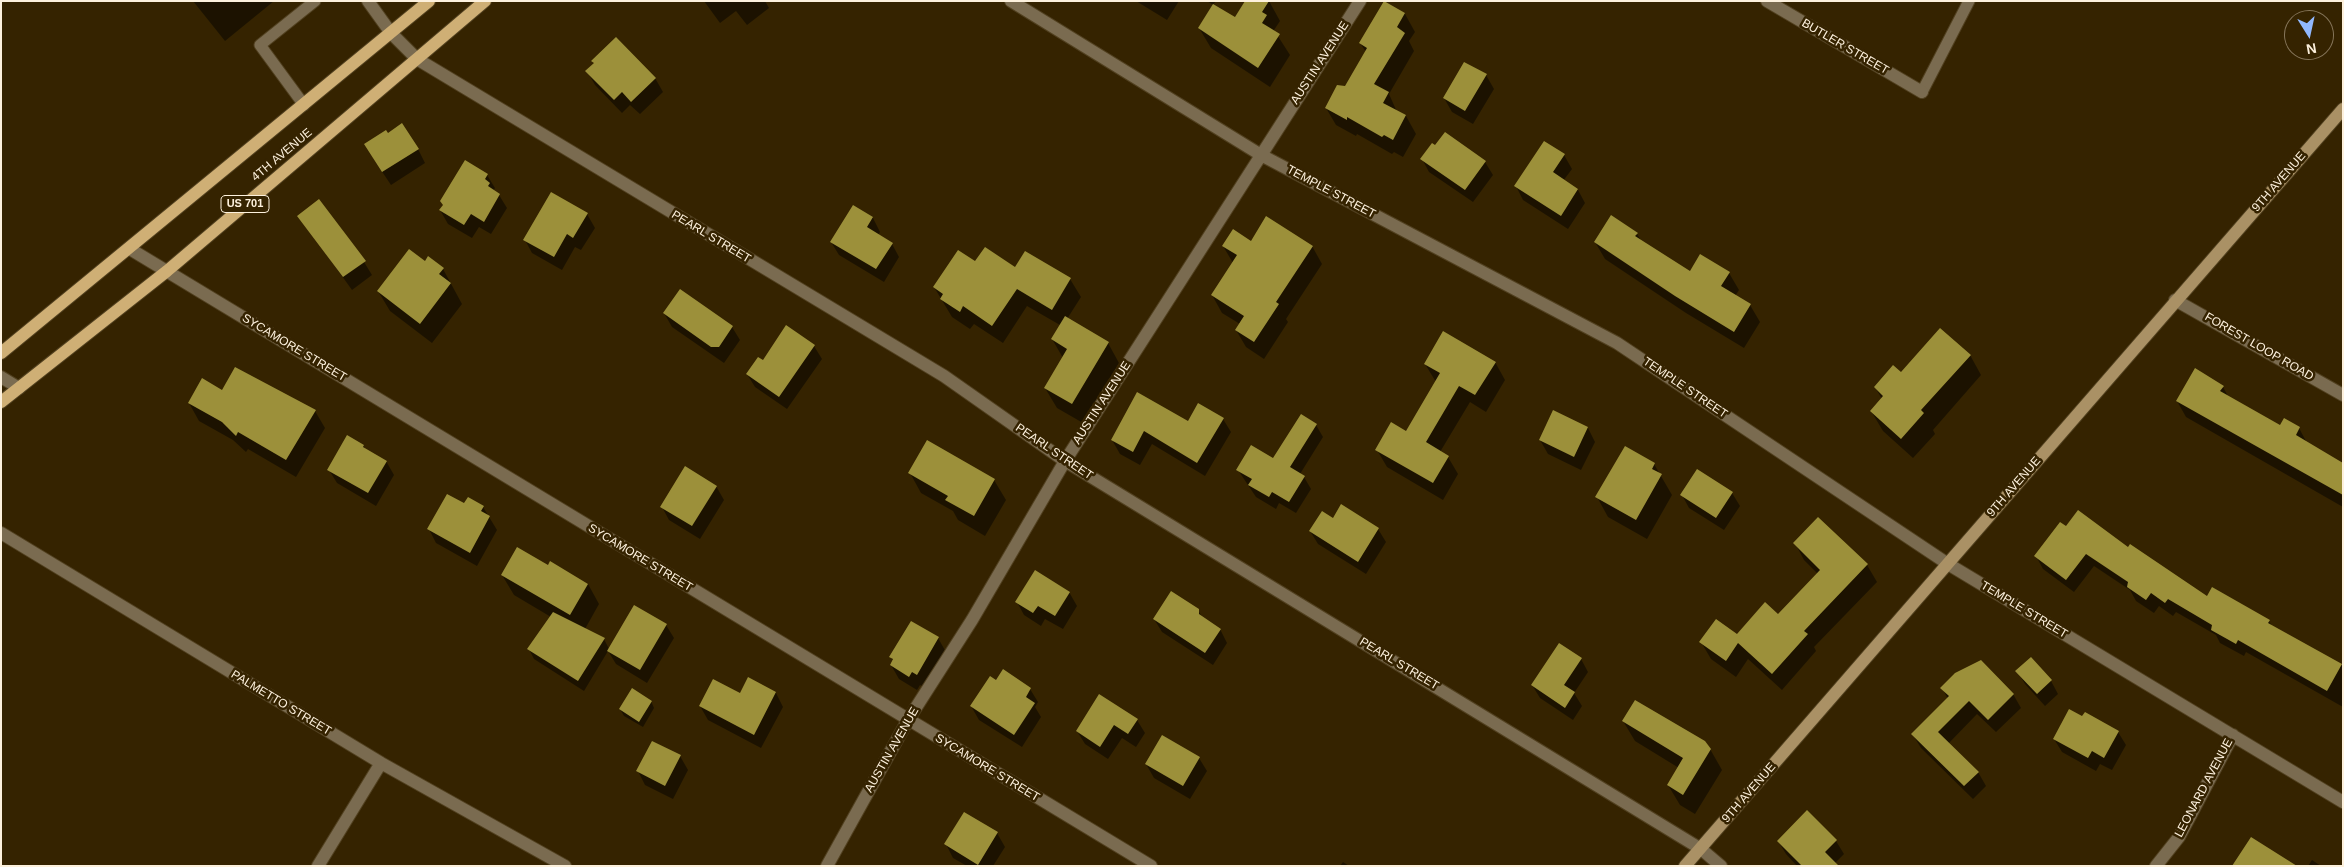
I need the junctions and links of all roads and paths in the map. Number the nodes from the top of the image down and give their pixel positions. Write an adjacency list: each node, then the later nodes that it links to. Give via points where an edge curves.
1 (315, 1): 12 (lane, via 260,45)
2 (368, 1): 9 (street, PEARL STREET)
3 (429, 1): 9 (main road, 4TH AVENUE / US 701)
4 (485, 1): 10 (main road, 4TH AVENUE / US 701)
5 (1011, 1): 14 (street, TEMPLE STREET)
6 (1360, 1): 14 (street, AUSTIN AVENUE)
7 (1767, 1): 11 (street, BUTLER STREET)
8 (1969, 1): 11 (lane)
9 (391, 34): 10 (street, PEARL STREET); 12 (main road, 4TH AVENUE / US 701)
10 (416, 59): 16 (main road, 4TH AVENUE / US 701); 23 (street, PEARL STREET, via 944,376)
11 (1922, 92)
12 (304, 105): 15 (main road, 4TH AVENUE / US 701)
13 (2343, 109): 17 (street, 9TH AVENUE)
14 (1261, 155): 23 (street, AUSTIN AVENUE); 25 (street, TEMPLE STREET, via 1617,343)
15 (130, 249): 16 (street, SYCAMORE STREET); 18 (main road, 4TH AVENUE / US 701)
16 (166, 271): 20 (main road, 4TH AVENUE / US 701); 26 (street, SYCAMORE STREET)
17 (2176, 300): 21 (street, FOREST LOOP ROAD); 25 (street, 9TH AVENUE)
18 (1, 353)
19 (1, 377): 20 (street)
20 (19, 388): 22 (main road, 4TH AVENUE / US 701)
21 (2343, 395)
22 (1, 402)
23 (1065, 461): 26 (street, AUSTIN AVENUE, via 972,620); 30 (street, PEARL STREET)
24 (1, 533): 28 (street, PALMETTO STREET)
25 (1948, 564): 27 (street, TEMPLE STREET); 30 (street, 9TH AVENUE)
26 (908, 720): 33 (street, AUSTIN AVENUE); 34 (street, SYCAMORE STREET)
27 (2233, 735): 29 (street, TEMPLE STREET); 37 (street, LEONARD AVENUE, via 2179,837)
28 (381, 763): 31 (street); 32 (street, PALMETTO STREET)
29 (2343, 802)
30 (1701, 849): 35 (street, 9TH AVENUE); 36 (street, PEARL STREET)
31 (318, 866)
32 (565, 866)
33 (827, 866)
34 (1151, 866)
35 (1685, 866)
36 (1721, 866)
37 (2156, 866)

